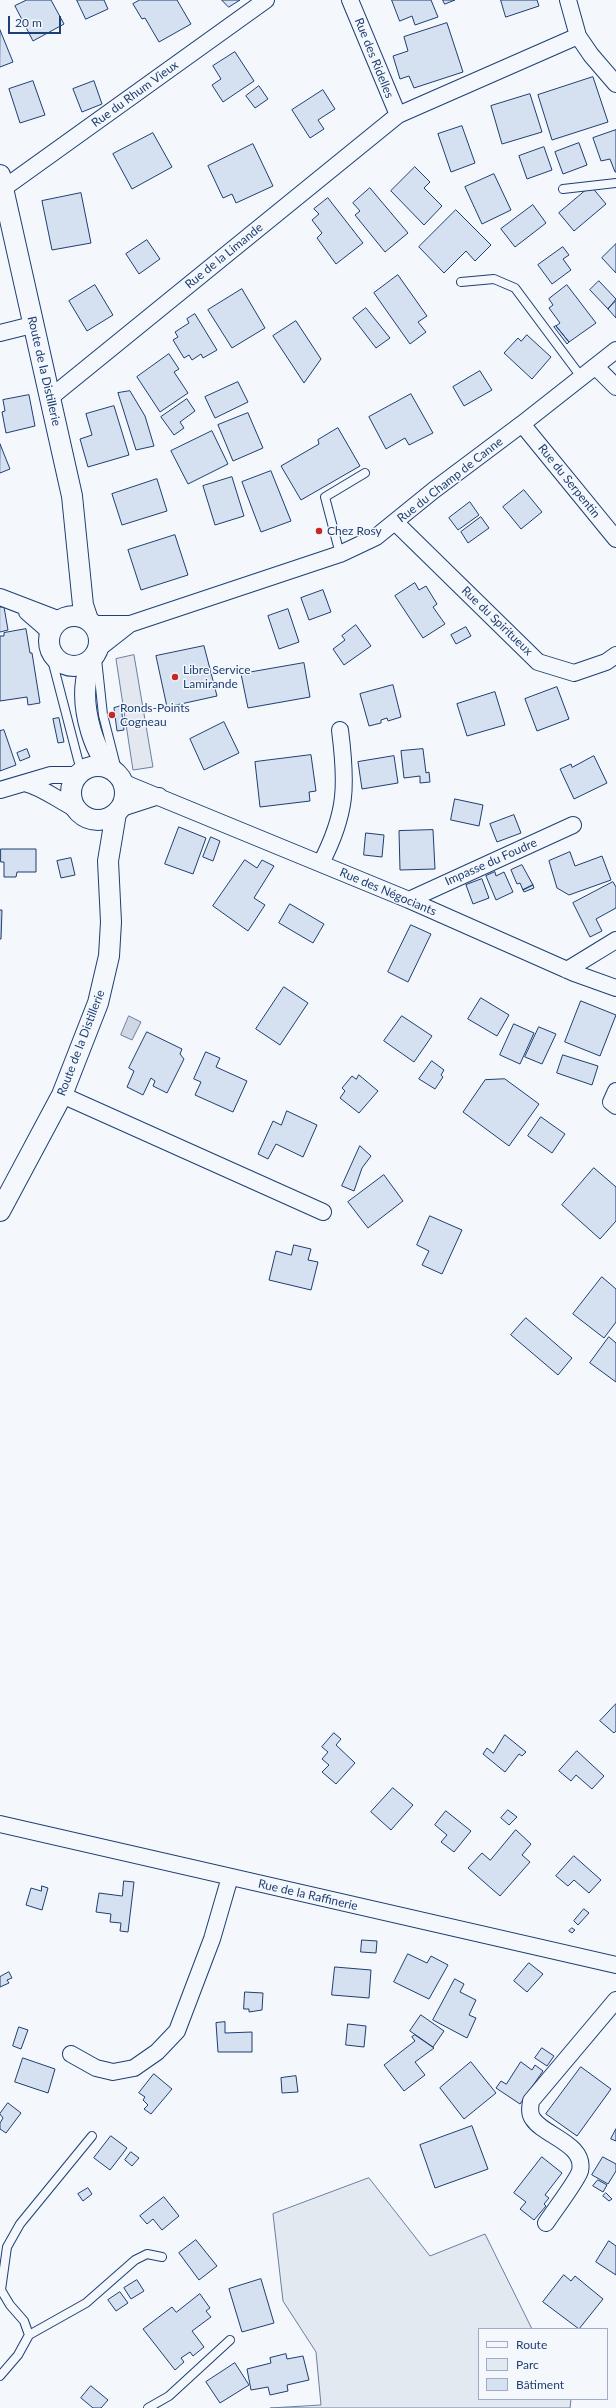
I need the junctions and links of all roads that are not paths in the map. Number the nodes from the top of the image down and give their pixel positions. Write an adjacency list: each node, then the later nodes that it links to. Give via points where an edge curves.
1 (266, 0): 7 (street, Rue du Rhum Vieux)
2 (350, 0): 6 (street, Rue des Ridelles)
3 (568, 0): 4 (street)
4 (578, 36): 5 (street); 6 (street, Rue de la Limande)
5 (616, 84)
6 (398, 115): 17 (street, Rue de la Limande)
7 (2, 182): 11 (street, Route de la Distillerie)
8 (616, 183): 9 (lane)
9 (563, 189)
10 (461, 282): 15 (lane, via 494,279 515,288)
11 (32, 325): 12 (street); 17 (street, Route de la Distillerie)
12 (0, 333)
13 (616, 350): 14 (street, Rue du Champ de Canne)
14 (596, 366): 15 (street, Rue du Champ de Canne); 16 (street)
15 (582, 378): 18 (street, Rue du Champ de Canne)
16 (616, 387)
17 (51, 397): 23 (street, Route de la Distillerie, via 72,496)
18 (522, 424): 20 (street, Rue du Champ de Canne); 21 (street, Rue du Serpentin)
19 (365, 473): 22 (lane, via 325,497)
20 (395, 522): 22 (street, Rue du Champ de Canne, via 376,537); 29 (street, Rue du Spiritueux, via 538,662 574,673 606,662)
21 (616, 539)
22 (340, 554): 27 (street, Rue du Champ de Canne)
23 (78, 568): 25 (street, Route de la Distillerie, via 83,605); 26 (street, Route de la Distillerie)
24 (0, 598): 26 (street)
25 (90, 622): 26 (street, via 81,617); 27 (street, Rue du Champ de Canne); 28 (street, via 98,636)
26 (58, 623): 30 (street, via 48,646)
27 (130, 624): 28 (street, Rue du Champ de Canne)
28 (95, 654): 30 (street, via 78,667); 31 (street, via 86,681); 35 (lane, via 103,715)
29 (616, 655)
30 (56, 658): 31 (street); 34 (lane)
31 (85, 699): 33 (street)
32 (340, 730): 43 (street, via 346,786 340,822)
33 (92, 737): 34 (street, via 90,757); 35 (street, via 108,767)
34 (82, 772): 35 (street, via 102,766); 36 (street, via 52,775); 40 (street, via 73,783 71,792 72,802)
35 (119, 777): 38 (street, Rue des Négociants); 39 (street, via 124,796)
36 (25, 784): 37 (street); 40 (street, via 40,787 56,800)
37 (0, 790)
38 (159, 796): 39 (street); 43 (street, Rue des Négociants)
39 (117, 811): 40 (street, via 100,820); 42 (street, Route de la Distillerie)
40 (80, 812): 42 (street, Route de la Distillerie, via 99,839)
41 (573, 825): 44 (street, Impasse du Foudre)
42 (108, 861): 49 (street, Route de la Distillerie, via 111,922 109,956 98,1003)
43 (320, 863): 44 (street, Rue des Négociants)
44 (408, 900): 46 (street, Rue des Négociants)
45 (616, 940): 46 (street)
46 (567, 970): 47 (street, Rue des Négociants)
47 (616, 988)
48 (616, 1091): 50 (street, via 611,1102)
49 (62, 1095): 51 (street, Route de la Distillerie); 52 (street)
50 (616, 1106)
51 (0, 1211)
52 (323, 1212)
53 (0, 1824): 54 (street, Rue de la Raffinerie)
54 (230, 1877): 55 (street, Rue de la Raffinerie); 57 (street, via 212,1939 178,2031 157,2052 134,2068 113,2072 96,2068)
55 (616, 1965)
56 (616, 2000): 59 (street, via 531,2101 533,2120 573,2149 579,2159 580,2172)
57 (72, 2054)
58 (92, 2136): 61 (lane, via 20,2224 7,2247 2,2290 10,2306 24,2321)
59 (546, 2223)
60 (162, 2257): 61 (lane, via 147,2254 135,2260 86,2303)
61 (29, 2335): 63 (lane, via 18,2355)
62 (230, 2340): 64 (lane, via 169,2396)
63 (0, 2376)
64 (148, 2408)

